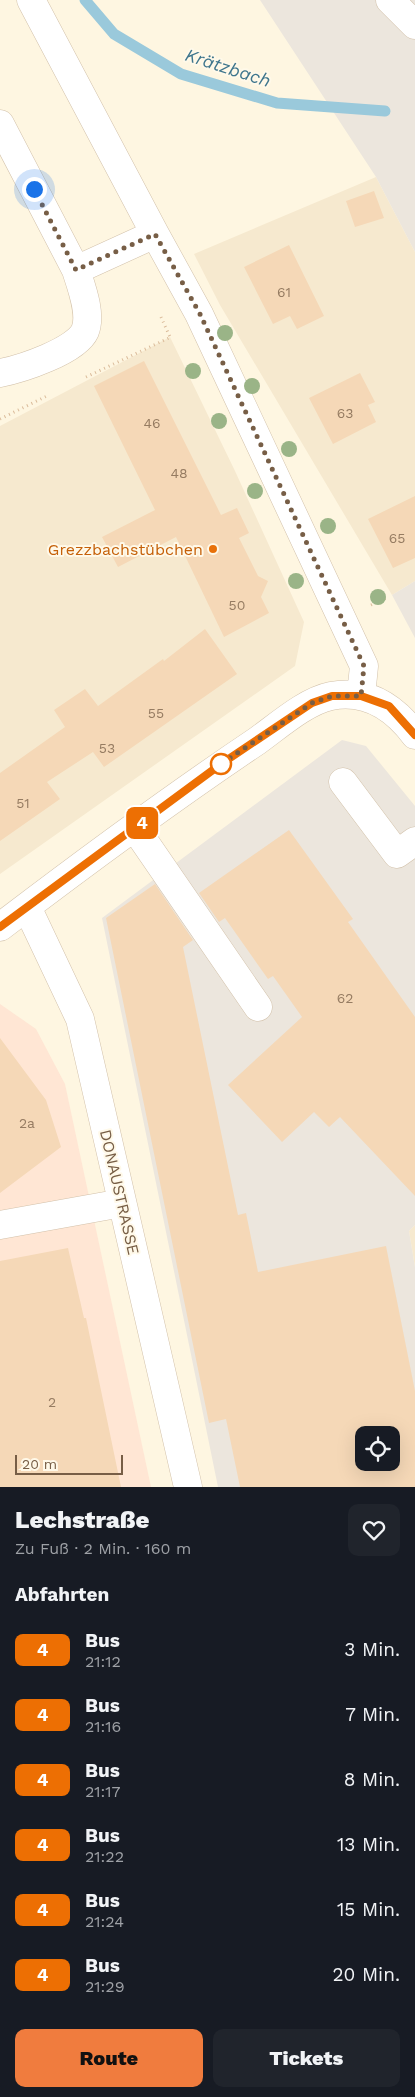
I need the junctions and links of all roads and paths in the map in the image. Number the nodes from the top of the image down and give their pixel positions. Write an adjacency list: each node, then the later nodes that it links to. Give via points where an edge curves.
1 (31, 0): 5 (street)
2 (390, 0): 3 (street)
3 (415, 25)
4 (0, 124): 6 (street)
5 (155, 234): 6 (street); 8 (street, via 200,314 364,666)
6 (76, 270): 7 (street, via 87,312 85,331 72,344 50,357)
7 (0, 374)
8 (361, 696): 9 (street, via 389,706); 11 (street, via 332,696 312,703 221,764)
9 (415, 735)
10 (343, 782): 12 (street, via 397,854)
11 (136, 828): 13 (street); 15 (street)
12 (415, 841)
13 (27, 907): 14 (street); 16 (street, DONAUSTRASSE, via 80,1019)
14 (0, 927)
15 (258, 1007)
16 (122, 1203): 17 (street); 18 (street, DONAUSTRASSE)
17 (0, 1225)
18 (188, 1487)

